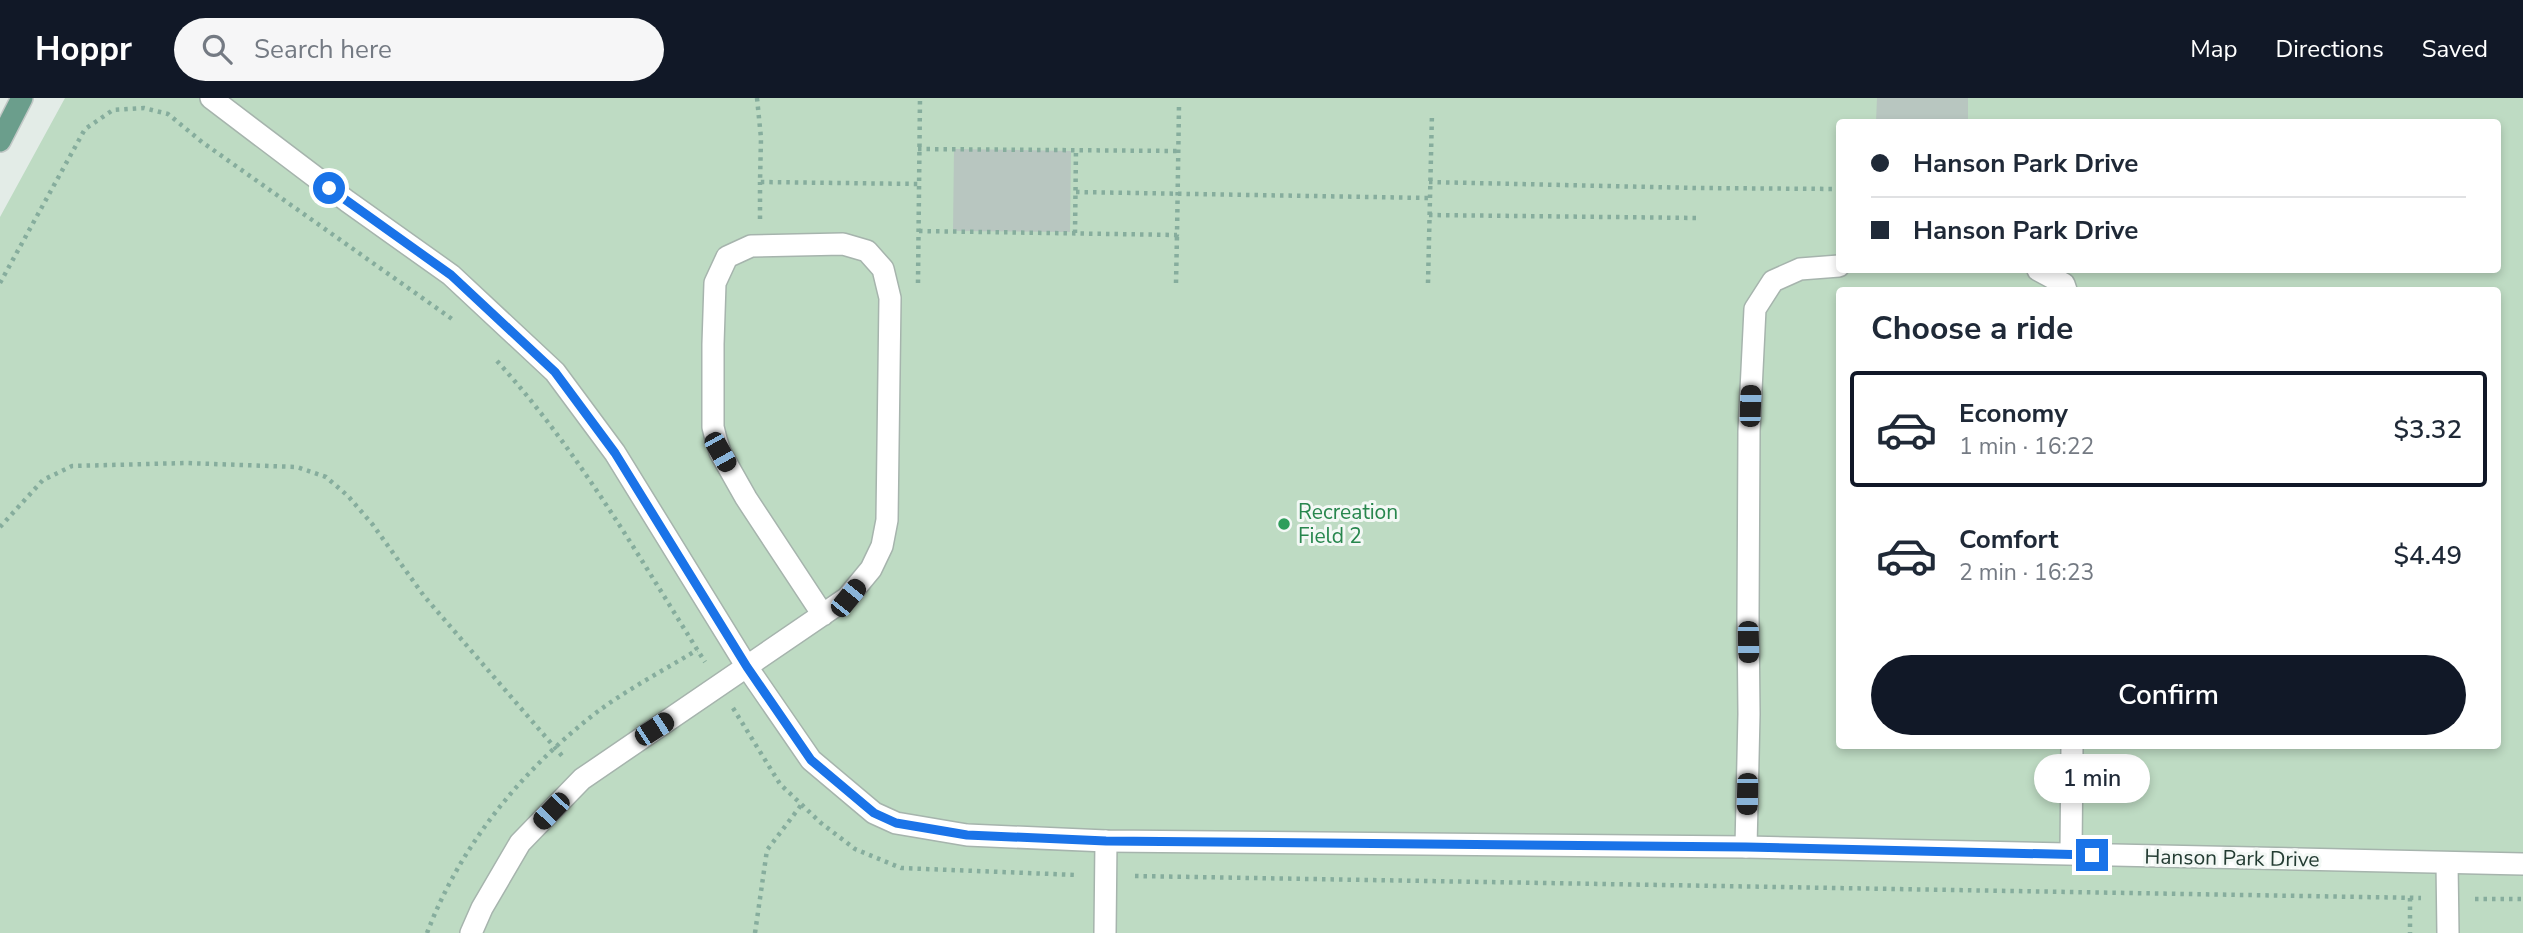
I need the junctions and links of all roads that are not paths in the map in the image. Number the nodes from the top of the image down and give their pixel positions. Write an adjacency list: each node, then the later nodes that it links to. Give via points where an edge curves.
1 (22, 98): 3 (main road)
2 (211, 98): 8 (street, Hanson Park Drive, via 451,275 555,372 615,453)
3 (0, 142)
4 (1836, 266): 11 (street, via 1800,269 1773,281 1755,309 1749,431)
5 (2044, 273): 6 (street)
6 (2065, 287)
7 (823, 615): 7 (street, via 848,598 882,547 887,520 890,298 883,269 867,251 843,244 751,246 727,257 715,284 713,427 720,452 746,498); 8 (street)
8 (747, 667): 10 (street, Hanson Park Drive, via 811,760 874,813 896,823 967,835); 15 (street, via 582,779 520,843)
9 (2072, 749): 12 (street)
10 (1106, 841): 11 (street, Hanson Park Drive); 16 (street)
11 (1746, 847): 12 (street, Hanson Park Drive)
12 (2071, 853): 13 (street, Hanson Park Drive)
13 (2447, 863): 14 (street, Hanson Park Drive); 17 (street)
14 (2523, 864)
15 (471, 933)
16 (1105, 933)
17 (2448, 933)

